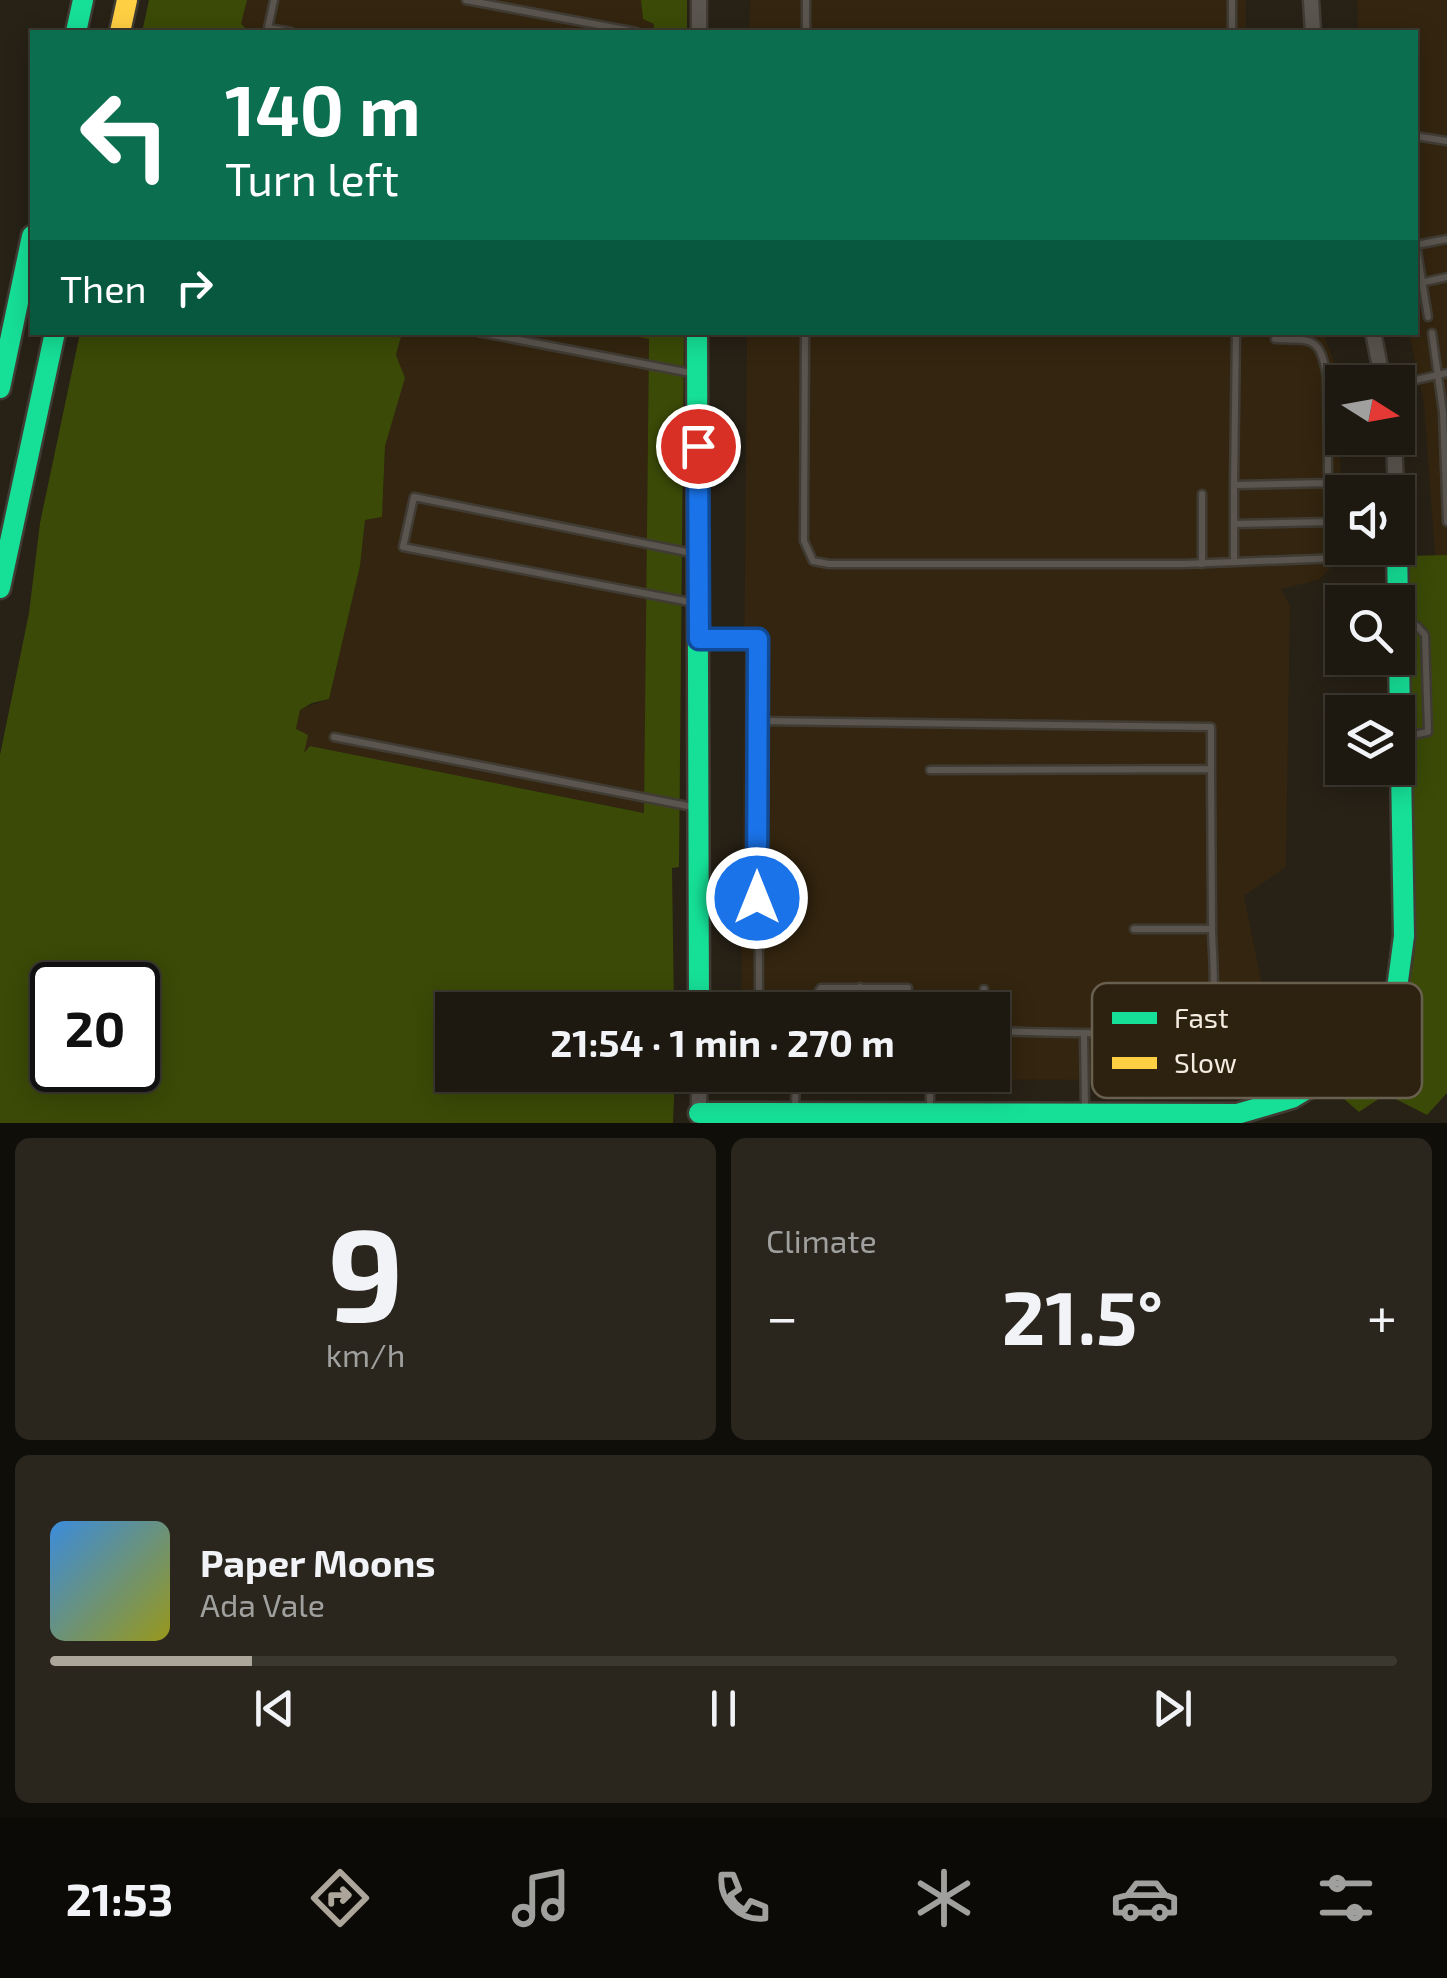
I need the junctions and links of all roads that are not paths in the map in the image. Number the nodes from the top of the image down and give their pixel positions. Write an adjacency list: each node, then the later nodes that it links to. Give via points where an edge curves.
1 (83, 0): 9 (main road)
2 (127, 0): 10 (main road)
3 (274, 0): 11 (lane, via 268,28)
4 (466, 0): 12 (lane)
5 (699, 0): 13 (street)
6 (806, 0): 14 (lane)
7 (1232, 0): 15 (lane)
8 (1312, 0): 16 (street)
9 (76, 30)
10 (120, 30)
11 (280, 30)
12 (625, 30)
13 (699, 30)
14 (806, 30)
15 (1232, 30)
16 (1312, 30)
17 (1418, 136): 18 (lane)
18 (1447, 141)
19 (1447, 239): 20 (lane)
20 (1418, 245)
21 (30, 246): 38 (main road)
22 (1447, 277): 23 (lane)
23 (1418, 283): 24 (lane)
24 (1428, 316)
25 (1432, 332): 36 (lane)
26 (54, 335): 50 (main road)
27 (494, 335): 35 (lane)
28 (697, 335): 35 (main road)
29 (805, 335): 49 (lane, via 804,541 813,561)
30 (1236, 335): 41 (lane)
31 (1374, 335): 33 (street)
32 (1275, 339): 39 (lane, via 1320,346 1327,376)
33 (1380, 365)
34 (1447, 373): 36 (lane)
35 (697, 374): 46 (main road)
36 (1436, 376): 37 (lane); 44 (lane)
37 (1415, 380)
38 (0, 388)
39 (1328, 475)
40 (1325, 483): 41 (lane)
41 (1234, 485): 45 (lane)
42 (1202, 494): 49 (lane)
43 (1325, 522): 45 (lane)
44 (1447, 522)
45 (1234, 524): 48 (lane)
46 (698, 554): 51 (main road); 51 (lane, via 414,497 403,547)
47 (1325, 558): 48 (lane)
48 (1234, 562): 49 (lane)
49 (1202, 564)
50 (0, 588)
51 (698, 604): 52 (main road)
52 (699, 639): 54 (lane, via 758,639); 58 (main road)
53 (1399, 675): 62 (main road, via 1404,936)
54 (758, 722): 56 (lane, via 1211,727); 66 (lane)
55 (334, 737): 58 (lane)
56 (1210, 769): 57 (lane); 60 (lane)
57 (930, 770)
58 (699, 808): 65 (main road)
59 (1134, 928): 60 (lane)
60 (1212, 930): 61 (lane)
61 (1212, 983)
62 (1398, 983)
63 (860, 987): 64 (lane); 67 (lane); 68 (lane)
64 (908, 988)
65 (699, 992)
66 (758, 992)
67 (819, 992)
68 (860, 992)
69 (1010, 1032): 70 (lane)
70 (1084, 1034): 71 (lane); 78 (lane)
71 (1092, 1034)
72 (700, 1092): 79 (street)
73 (796, 1092): 76 (lane)
74 (930, 1092): 77 (lane)
75 (1292, 1098): 78 (main road, via 1237,1114)
76 (795, 1113): 79 (main road); 80 (main road)
77 (930, 1114): 80 (main road); 81 (main road)
78 (1085, 1116): 81 (main road)
79 (699, 1118)
80 (877, 1118)
81 (1020, 1118)

